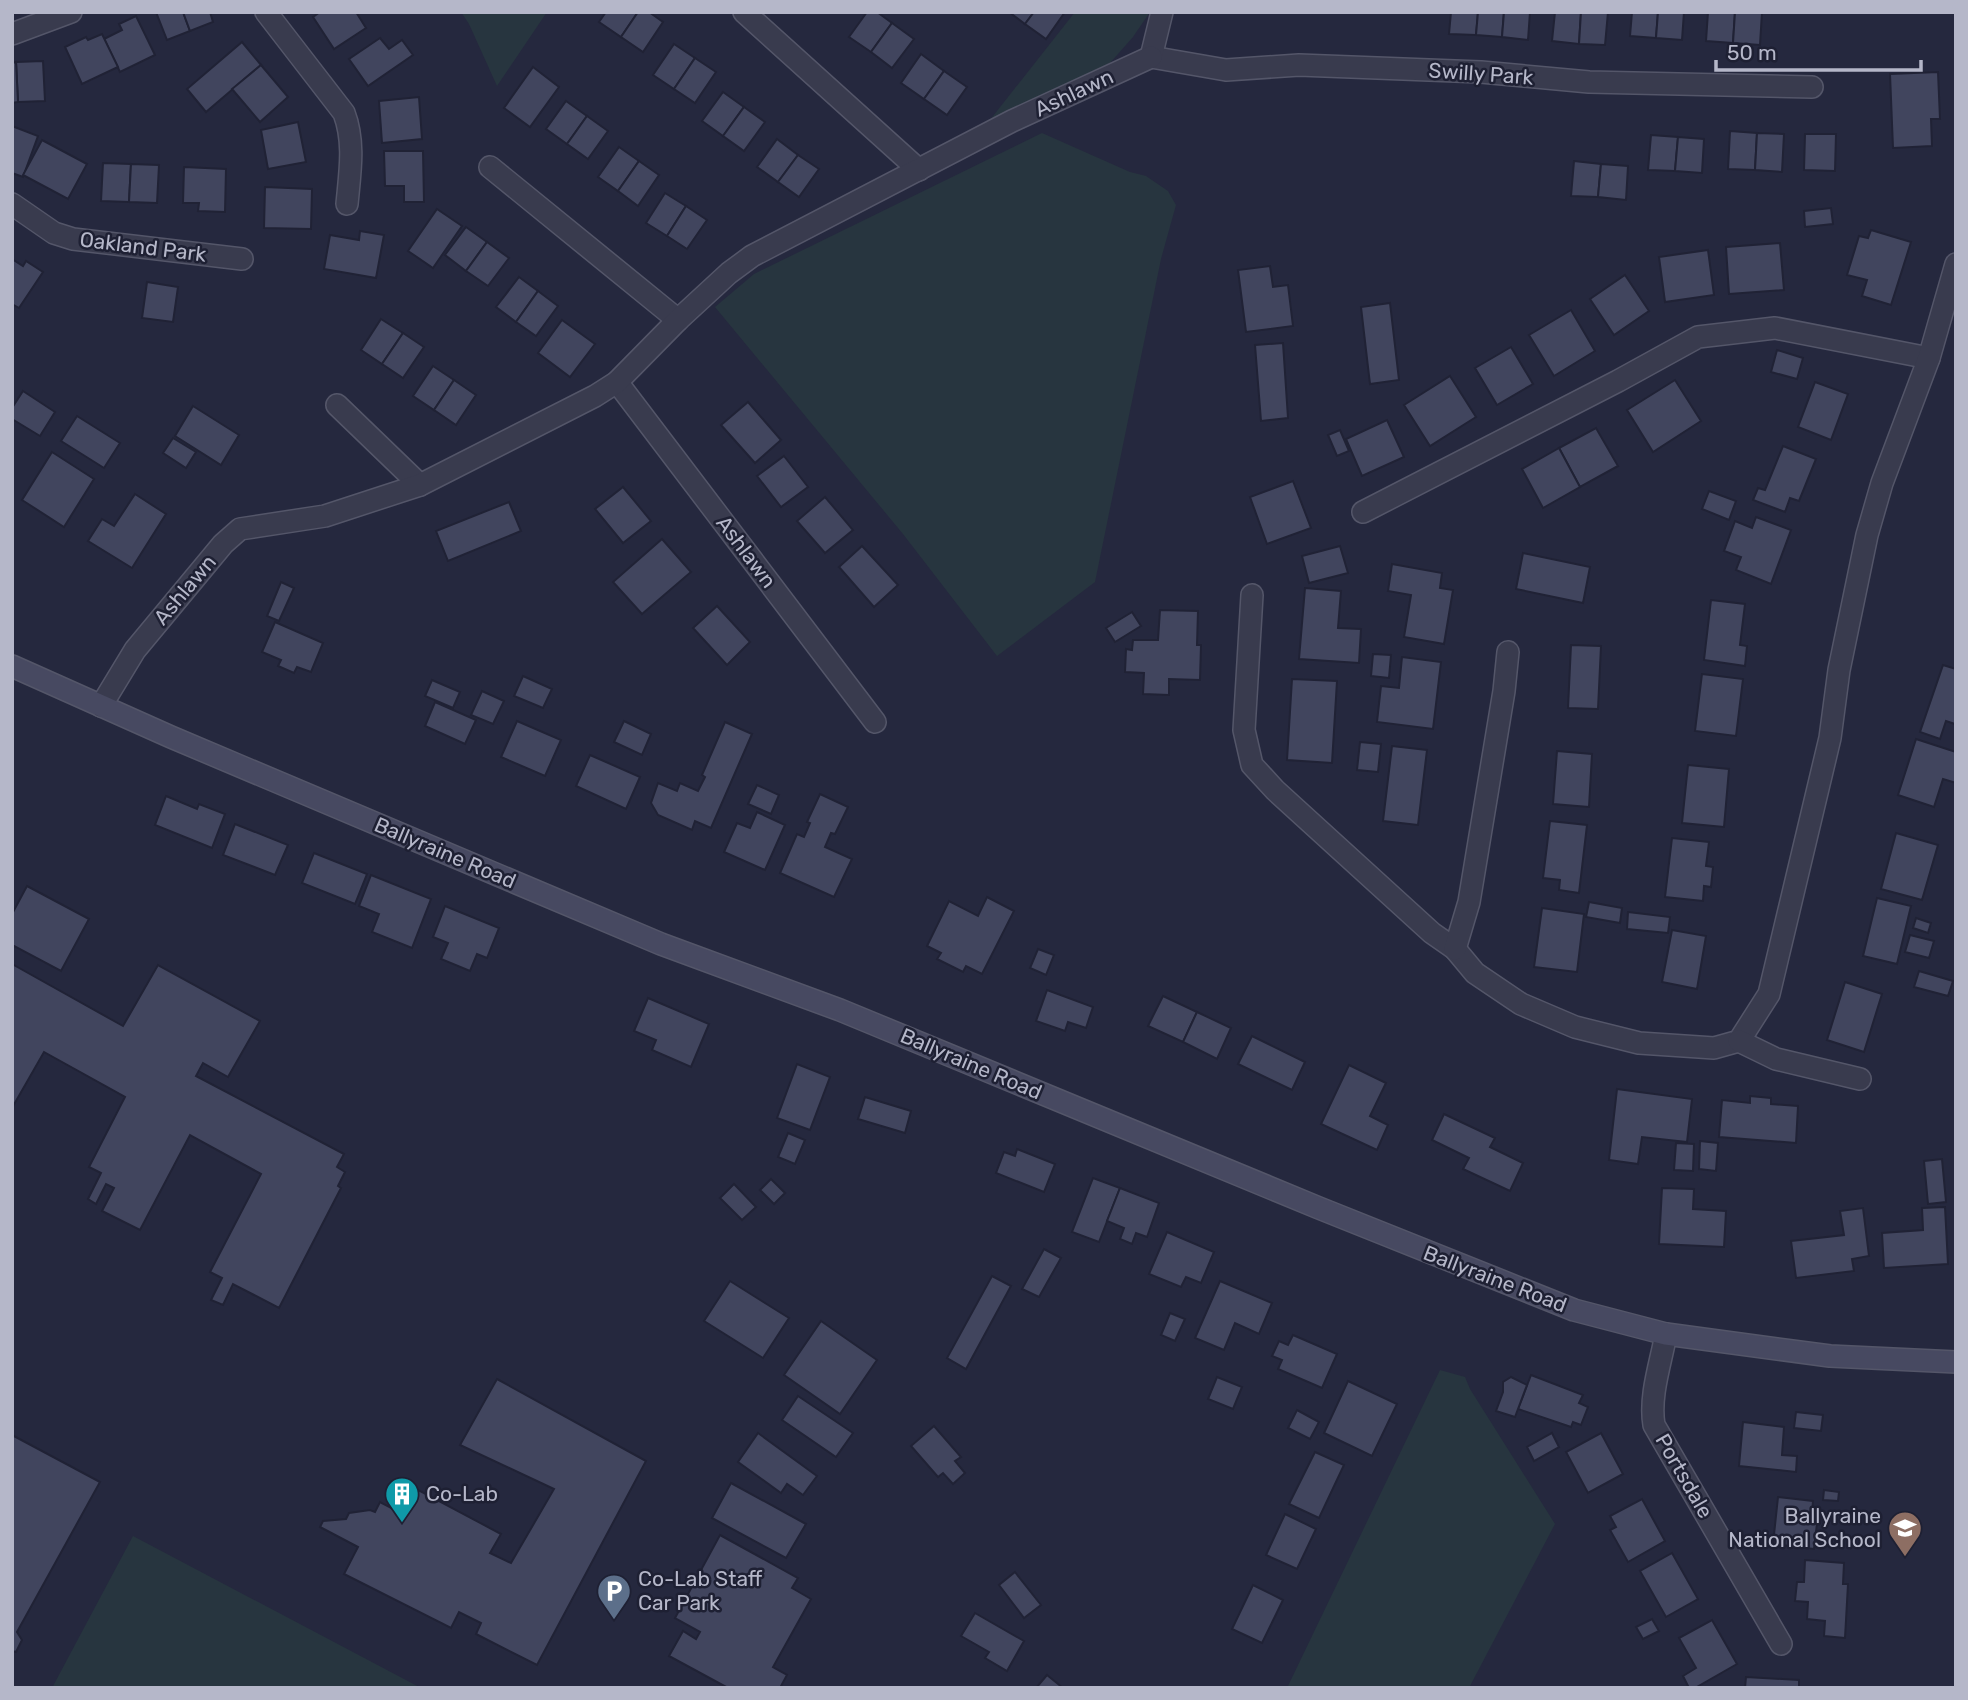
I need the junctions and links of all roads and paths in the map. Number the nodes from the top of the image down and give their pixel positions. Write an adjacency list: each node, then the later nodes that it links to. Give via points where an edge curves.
1 (71, 12): 5 (street)
2 (266, 12): 11 (street, via 344,113 352,144)
3 (744, 12): 9 (street)
4 (1162, 12): 6 (street)
5 (12, 33)
6 (1151, 57): 7 (street, Swilly Park, via 1226,70 1299,65 1481,72 1588,82); 9 (street, Ashlawn)
7 (1812, 87)
8 (490, 167): 14 (street)
9 (919, 170): 14 (street, Ashlawn, via 752,256)
10 (12, 204): 12 (street, Oakland Park, via 54,233 73,239)
11 (347, 204)
12 (242, 259)
13 (1956, 264): 15 (street)
14 (678, 320): 16 (street, Ashlawn)
15 (1929, 358): 19 (street, via 1775,328 1698,337); 26 (street, via 1867,535 1830,738 1769,995)
16 (617, 382): 18 (street, Ashlawn); 24 (street, Ashlawn)
17 (337, 405): 18 (street)
18 (420, 485): 23 (street, Ashlawn, via 325,516 240,529 135,650)
19 (1363, 512)
20 (1252, 595): 25 (street, via 1244,730 1252,765 1432,933)
21 (1508, 652): 25 (street, via 1469,902)
22 (12, 666): 23 (main road, Ballyraine Road)
23 (101, 706): 28 (main road, Ballyraine Road, via 648,939 840,1010 1466,1269 1574,1310)
24 (875, 722)
25 (1455, 949): 26 (street, via 1475,973 1521,1004 1575,1027 1639,1043 1714,1048)
26 (1739, 1041): 27 (street, via 1776,1059)
27 (1860, 1079)
28 (1666, 1334): 29 (main road, Ballyraine Road, via 1830,1356); 30 (street, Portsdale, via 1654,1425)
29 (1956, 1362)
30 (1780, 1644)

